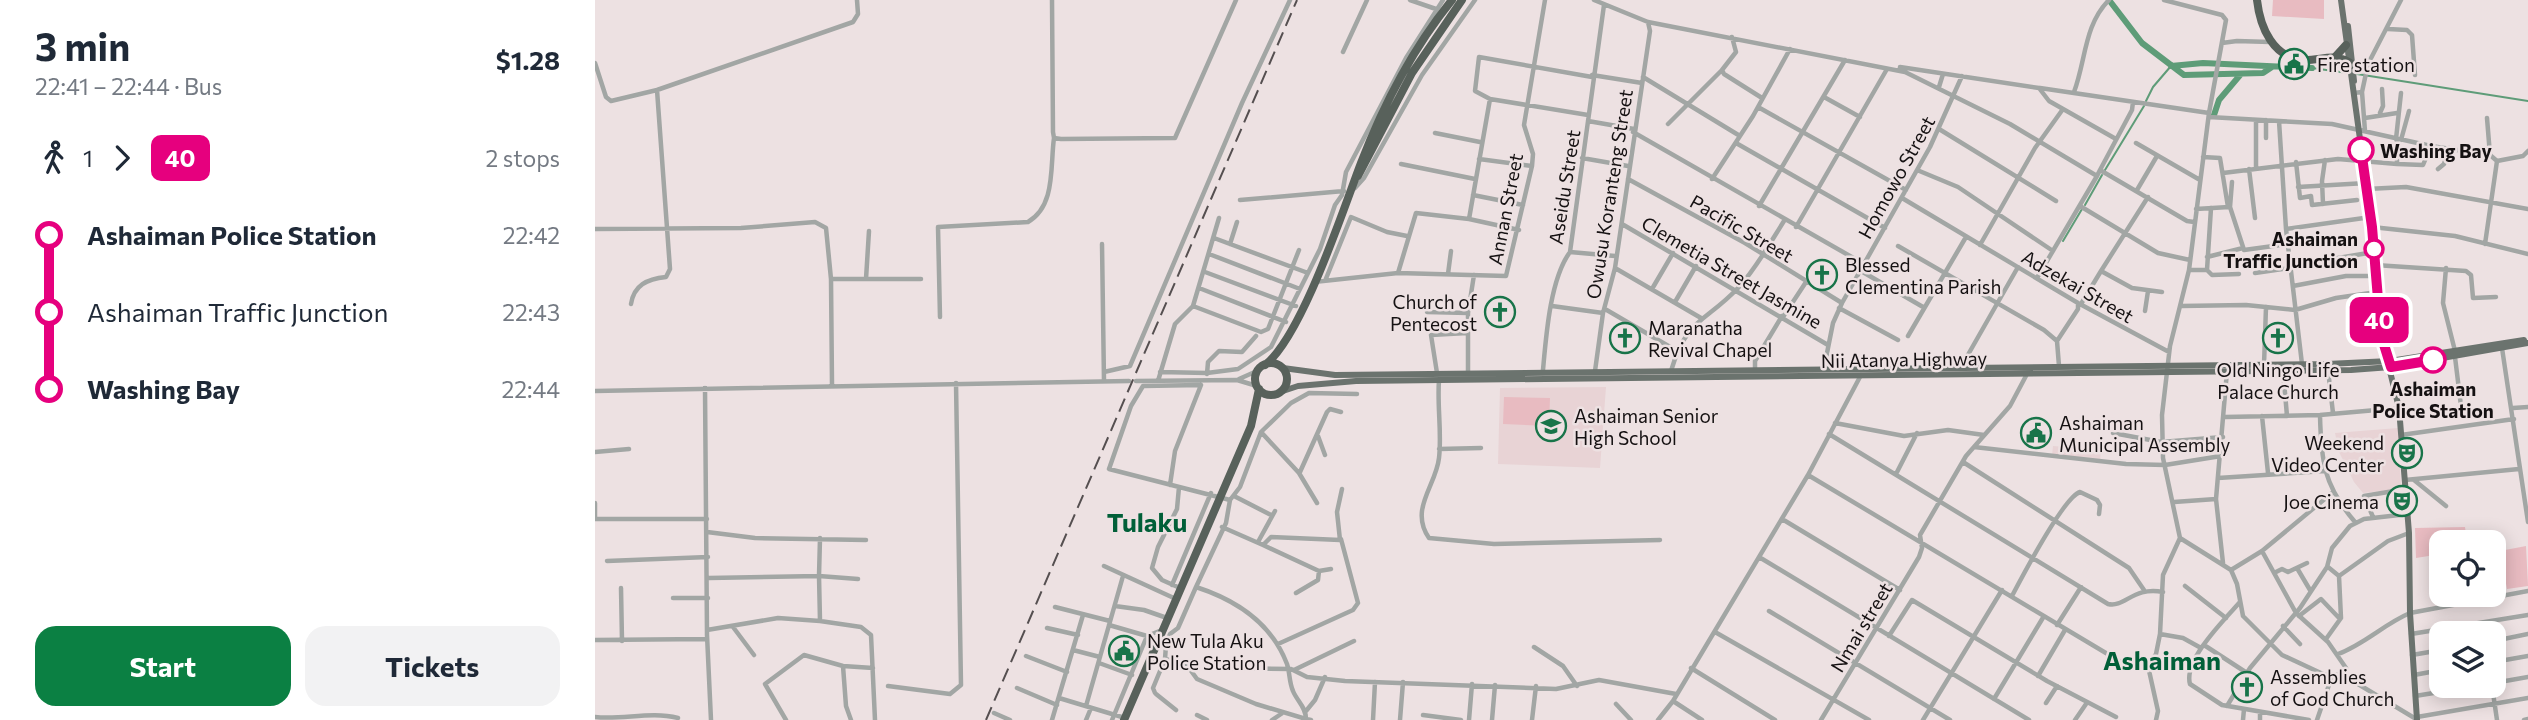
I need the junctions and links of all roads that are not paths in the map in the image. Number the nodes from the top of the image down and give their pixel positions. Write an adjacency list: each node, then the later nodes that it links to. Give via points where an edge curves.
1 (857, 0): 44 (street, via 853,22)
2 (1052, 0): 76 (street)
3 (1236, 0): 76 (street, via 1175,138)
4 (1290, 0): 268 (street, via 1130,366)
5 (1367, 0): 27 (street)
6 (1410, 0): 19 (street)
7 (1443, 0): 19 (street)
8 (1452, 0): 111 (highway, via 1401,78)
9 (1462, 0): 111 (highway, via 1407,82)
10 (1475, 0): 123 (street, via 1422,75 1364,178)
11 (1545, 0): 32 (street, Annan Street)
12 (1594, 0): 18 (street)
13 (2109, 0): 46 (street, via 2088,32)
14 (2164, 0): 24 (street, via 2224,16)
15 (2257, 0): 23 (highway, via 2262,28)
16 (2343, 0): 25 (main road); 31 (main road)
17 (2401, 0): 21 (street)
18 (1604, 5): 20 (street); 38 (street, Aseidu Street)
19 (1436, 9): 123 (street, via 1346,172)
20 (1648, 22): 22 (street); 40 (street, Owusu Koranteng Street)
21 (2388, 29): 37 (street, via 2407,30 2412,35); 47 (street, via 2368,64)
22 (1732, 37): 26 (street); 34 (street, via 1736,52)
23 (2271, 42): 24 (street); 28 (highway, via 2295,58)
24 (2223, 43): 61 (street)
25 (2346, 45): 28 (highway); 31 (main road)
26 (1790, 49): 29 (street); 51 (street)
27 (1343, 52)
28 (2336, 56): 31 (highway)
29 (1845, 60): 33 (street); 50 (street)
30 (595, 63): 44 (street, via 608,100)
31 (2350, 63): 45 (main road)
32 (1534, 66): 38 (street); 52 (street, via 1479,57 1475,91); 54 (street, Annan Street)
33 (1887, 69): 35 (street); 62 (street)
34 (1722, 70): 51 (street); 55 (street)
35 (1900, 71): 36 (street, via 1900,67); 41 (street)
36 (1943, 74): 39 (street); 41 (street)
37 (2415, 75)
38 (1592, 76): 40 (street); 63 (street, Aseidu Street)
39 (1962, 76): 42 (street); 49 (street, Homowo Street)
40 (1642, 80): 55 (street); 71 (street, Owusu Koranteng Street)
41 (1939, 88): 49 (street)
42 (2039, 88): 46 (street); 57 (street)
43 (2382, 89): 59 (street)
44 (657, 90): 148 (street)
45 (2354, 90): 47 (street); 72 (main road)
46 (2074, 92): 53 (street)
47 (2362, 92): 64 (street)
48 (2402, 93): 60 (street)
49 (1954, 94): 70 (street, Homowo Street); 81 (street)
50 (1824, 97): 62 (street); 74 (street)
51 (1762, 98): 56 (street)
52 (1490, 99): 54 (street); 80 (street)
53 (2133, 102): 61 (street); 78 (street)
54 (1526, 105): 63 (street); 100 (street, Annan Street, via 1524,124)
55 (1690, 105): 69 (street); 75 (street)
56 (1758, 107): 74 (street); 75 (street)
57 (2063, 109): 78 (street); 81 (street)
58 (2409, 111): 79 (street)
59 (2380, 113): 60 (street); 64 (street)
60 (2397, 113): 79 (street)
61 (2209, 115): 66 (street); 90 (street)
62 (1860, 117): 87 (street)
63 (1588, 118): 71 (street); 92 (street, Aseidu Street)
64 (2365, 118): 72 (street)
65 (2487, 118): 88 (street)
66 (2256, 120): 67 (street); 102 (street)
67 (2266, 120): 68 (street); 77 (street)
68 (2279, 121): 72 (street, via 2320,122); 98 (street)
69 (1668, 124)
70 (1938, 129): 106 (street, Homowo Street); 110 (street)
71 (1633, 131): 101 (street, Owusu Koranteng Street); 114 (street)
72 (2362, 131): 79 (street); 95 (main road)
73 (1434, 132): 80 (street)
74 (1804, 133): 87 (street); 103 (street)
75 (1740, 136): 82 (street)
76 (1054, 138): 235 (street, via 1049,187 1036,218 938,227)
77 (2266, 138)
78 (2116, 139): 107 (street)
79 (2398, 139): 84 (street); 99 (street)
80 (1481, 142): 91 (street)
81 (2041, 142): 109 (street); 110 (street)
82 (1736, 143): 103 (street); 114 (street)
83 (2136, 144): 89 (street)
84 (2431, 146): 85 (street); 99 (street, via 2423,165)
85 (2449, 148): 88 (street); 105 (street)
86 (2528, 151): 96 (street)
87 (1839, 155): 120 (street); 121 (street)
88 (2490, 155): 96 (street)
89 (2157, 156): 115 (street); 122 (street)
90 (2203, 157): 108 (street, via 2220,158); 115 (street)
91 (1479, 159): 100 (street); 112 (street)
92 (1582, 159): 101 (street); 170 (street, Aseidu Street)
93 (2325, 160): 94 (street); 95 (street); 117 (street)
94 (2296, 162): 98 (street); 119 (street)
95 (2363, 162): 99 (street); 118 (main road)
96 (2497, 162): 130 (street)
97 (1401, 164): 112 (street)
98 (2281, 164): 102 (street); 153 (street)
99 (2397, 164)
100 (1532, 166): 132 (street, Annan Street)
101 (1628, 166): 113 (street, Owusu Koranteng Street)
102 (2256, 168): 104 (street)
103 (1780, 169): 120 (street); 133 (street)
104 (2249, 169): 108 (street); 141 (street)
105 (2438, 169)
106 (1917, 170): 121 (street, Homowo Street); 139 (street, via 1958,187)
107 (2100, 170): 109 (street); 122 (street)
108 (2223, 173): 135 (street)
109 (2097, 176): 134 (street)
110 (2019, 177): 129 (street); 139 (street)
111 (1356, 179): 123 (highway)
112 (1475, 179): 124 (street)
113 (1628, 179): 147 (street, Owusu Koranteng Street); 174 (street, Pacific Street)
114 (1712, 179): 133 (street)
115 (2200, 180): 137 (street)
116 (2232, 182): 135 (street)
117 (2322, 185): 118 (street); 119 (street); 131 (street)
118 (2367, 186): 130 (street, via 2406,187); 140 (main road)
119 (2298, 187): 131 (street, via 2299,198 2311,196 2312,205)
120 (1817, 190): 149 (street); 151 (street)
121 (1906, 190): 126 (street, Homowo Street)
122 (2137, 190): 125 (street)
123 (1348, 191): 127 (street); 185 (highway); 196 (street)
124 (1473, 195): 132 (street); 143 (street)
125 (2148, 197): 146 (street); 156 (street)
126 (1902, 198): 151 (street, Homowo Street); 158 (street, Adzekai Street)
127 (1240, 200)
128 (2357, 200): 131 (street)
129 (2056, 201)
130 (2491, 203): 138 (street); 163 (street)
131 (2323, 204)
132 (1524, 205): 154 (street, Annan Street)
133 (1759, 206): 144 (street)
134 (2080, 206): 156 (street); 169 (street)
135 (2229, 207): 136 (street); 166 (street)
136 (2211, 208): 137 (street); 177 (street)
137 (2196, 209): 146 (street)
138 (2528, 209)
139 (1997, 216): 164 (street); 169 (street)
140 (2371, 217): 150 (main road); 153 (street)
141 (2255, 218)
142 (1219, 219): 159 (street)
143 (1469, 219): 154 (street); 157 (street, via 1416,213)
144 (1784, 221): 149 (street); 174 (street)
145 (1237, 222): 161 (street)
146 (2194, 222): 178 (street)
147 (1622, 224): 172 (street, Clemetia Street Jasmine); 176 (street, Owusu Koranteng Street)
148 (665, 227): 152 (street); 202 (street, via 741,228 815,222 826,228); 221 (street, via 670,269 666,277 642,282)
149 (1796, 227): 179 (street)
150 (2372, 227): 163 (street); 171 (main road)
151 (1885, 228): 179 (street, Homowo Street)
152 (595, 229)
153 (2286, 229): 162 (street)
154 (1519, 230): 199 (street, Annan Street, via 1506,276)
155 (869, 231): 203 (street)
156 (2125, 234): 178 (street, via 2158,253); 192 (street)
157 (1407, 236): 194 (street); 205 (street, via 1351,217)
158 (1966, 237): 164 (street, Adzekai Street); 191 (street)
159 (1214, 238): 161 (street); 173 (street)
160 (1102, 244): 268 (street)
161 (1230, 244): 184 (street)
162 (2288, 244): 166 (street); 183 (street)
163 (2485, 244): 175 (street)
164 (1980, 245): 182 (street, Adzekai Street)
165 (1898, 246): 191 (street)
166 (2243, 248): 177 (street)
167 (1299, 250): 184 (street)
168 (1451, 251): 197 (street)
169 (2053, 251): 201 (street)
170 (1570, 252): 176 (street); 224 (street, Aseidu Street, via 1562,263)
171 (2374, 252): 180 (main road); 183 (street)
172 (1673, 253): 181 (street, Clemetia Street Jasmine); 212 (street)
173 (1209, 254): 193 (street); 208 (street)
174 (1763, 254): 207 (street, Pacific Street); 213 (street)
175 (2528, 254)
176 (1615, 256): 186 (street, Owusu Koranteng Street)
177 (2207, 257): 189 (street)
178 (2190, 260): 188 (street)
179 (1864, 264): 190 (street, Homowo Street)
180 (2375, 265): 187 (street); 200 (main road)
181 (1696, 266): 213 (street, Clemetia Street Jasmine); 220 (street)
182 (2018, 267): 201 (street, Adzekai Street); 219 (street)
183 (2290, 267): 195 (street); 209 (street)
184 (1293, 268): 196 (street); 208 (street)
185 (1319, 268): 205 (street); 206 (highway)
186 (1615, 268): 212 (street); 231 (street, Owusu Koranteng Street)
187 (2446, 268): 217 (street, via 2470,272 2473,298); 251 (street, via 2443,303)
188 (2189, 270): 189 (street); 226 (street)
189 (2207, 270): 198 (street, via 2212,275)
190 (1861, 271): 225 (street, Homowo Street); 228 (street)
191 (1944, 271): 219 (street); 228 (street)
192 (2101, 271): 214 (street, via 2132,288); 222 (street)
193 (1205, 272): 210 (street); 218 (street)
194 (1398, 273): 197 (street, Annan Street); 205 (street, Annan Street)
195 (2255, 273)
196 (1308, 274): 211 (street)
197 (1448, 274): 199 (street, Annan Street)
198 (2239, 274)
199 (1474, 275): 234 (street)
200 (2376, 276): 209 (street, via 2346,276); 216 (main road)
201 (2037, 278): 222 (street, Adzekai Street)
202 (831, 279): 203 (street); 285 (street)
203 (866, 279): 204 (street)
204 (921, 279)
205 (1325, 281): 206 (street, Annan Street)
206 (1314, 282): 227 (highway)
207 (1806, 282): 225 (street, Pacific Street); 237 (street)
208 (1287, 284): 211 (street); 218 (street)
209 (2293, 286): 230 (street)
210 (1199, 288): 223 (street); 236 (street)
211 (1300, 289): 227 (street)
212 (1652, 289): 220 (street)
213 (1737, 289): 237 (street, Clemetia Street Jasmine); 238 (street)
214 (2148, 291): 215 (street); 232 (street)
215 (2162, 292)
216 (2377, 292): 230 (street); 253 (main road, via 2381,335)
217 (2496, 297)
218 (1280, 300): 227 (street); 236 (street)
219 (1997, 301): 244 (street); 257 (street)
220 (1675, 302): 238 (street)
221 (631, 304)
222 (2080, 304): 244 (street); 250 (street, Adzekai Street)
223 (1193, 306): 236 (street, via 1261,331 1269,329); 269 (street, via 1175,324)
224 (1552, 306): 231 (street); 261 (street, Aseidu Street)
225 (1840, 306): 243 (street, Pacific Street); 246 (street, Homowo Street)
226 (2181, 306): 229 (street); 250 (street)
227 (1297, 307): 239 (street); 247 (highway)
228 (1923, 307): 242 (street)
229 (2266, 307): 230 (street); 255 (street)
230 (2295, 310): 252 (street)
231 (1604, 311): 249 (street); 273 (street, Owusu Koranteng Street)
232 (2145, 311)
233 (1427, 312): 234 (street)
234 (1468, 313): 240 (street)
235 (940, 317)
236 (1274, 317): 239 (street)
237 (1783, 317): 246 (street, Clemetia Street Jasmine); 262 (street, via 1755,361)
238 (1701, 318): 249 (street)
239 (1286, 321): 271 (street, via 1270,349 1243,367)
240 (1467, 333): 272 (street); 276 (street, via 1430,335)
241 (1256, 336): 271 (street, via 1242,352 1219,351 1208,362)
242 (1908, 336)
243 (1898, 340)
244 (2057, 341): 256 (street)
245 (2528, 341): 248 (main road, Nii Atanya Highway); 251 (main road)
246 (1828, 345): 260 (street, Homowo Street)
247 (1283, 346): 254 (highway); 259 (highway)
248 (2503, 348): 251 (main road, Nii Atanya Highway); 295 (street)
249 (1677, 351): 267 (street)
250 (2169, 352): 258 (street)
251 (2455, 354): 253 (main road, Nii Atanya Highway); 292 (street)
252 (2302, 364): 253 (main road); 255 (main road)
253 (2390, 364): 266 (main road, Nii Atanya Highway); 294 (main road)
254 (1265, 365): 259 (highway); 270 (highway)
255 (2265, 365): 258 (main road)
256 (2059, 366): 258 (main road); 263 (main road)
257 (1961, 367): 260 (main road); 263 (main road)
258 (2168, 367): 263 (main road, Nii Atanya Highway); 264 (main road, Nii Atanya Highway); 313 (street)
259 (1282, 368): 276 (main road, via 1335,375); 290 (highway, via 1287,378)
260 (1824, 368): 262 (main road)
261 (1543, 370): 272 (main road); 273 (main road)
262 (1758, 370): 274 (main road)
263 (2028, 370): 275 (main road, Nii Atanya Highway); 309 (street, Nmai street, via 2010,406)
264 (2227, 370): 265 (main road, Nii Atanya Highway); 302 (street)
265 (2283, 370): 266 (main road, Nii Atanya Highway); 301 (street)
266 (2328, 370): 298 (street)
267 (1671, 371): 273 (main road); 274 (main road)
268 (1104, 372): 278 (street)
269 (1160, 372): 271 (street); 281 (street)
270 (1257, 372): 277 (street); 287 (highway)
271 (1207, 373): 282 (street)
272 (1468, 373): 276 (main road)
273 (1590, 374): 274 (main road, Nii Atanya Highway); 276 (main road, Nii Atanya Highway)
274 (1711, 375): 275 (main road, Nii Atanya Highway)
275 (1861, 375): 304 (street)
276 (1438, 376): 284 (main road, Nii Atanya Highway); 317 (street)
277 (1237, 380): 282 (street); 287 (street)
278 (1104, 381): 279 (street); 283 (street)
279 (1129, 381)
280 (1136, 381): 281 (street)
281 (1158, 381): 282 (street)
282 (1204, 382): 332 (street, via 1175,451); 332 (street, via 1143,386 1109,464 1111,472)
283 (956, 383): 285 (street); 479 (street, via 961,685 950,694)
284 (1315, 383): 289 (street); 290 (main road, Nii Atanya Highway)
285 (832, 385): 286 (street)
286 (705, 388): 288 (street); 352 (street)
287 (1258, 388): 290 (highway, via 1264,394); 297 (highway)
288 (595, 391)
289 (1312, 392): 291 (street); 305 (street, via 1291,403)
290 (1278, 394): 297 (highway)
291 (1357, 394)
292 (2461, 405)
293 (2528, 407): 295 (street)
294 (2399, 408): 298 (street); 310 (main road)
295 (2513, 408): 303 (street)
296 (1341, 412): 311 (street, via 1327,412)
297 (1256, 413): 339 (highway)
298 (2333, 413): 299 (street)
299 (2320, 415): 301 (street); 325 (street)
300 (2262, 416): 301 (street); 302 (street); 327 (street)
301 (2287, 416)
302 (2225, 417): 312 (street)
303 (2514, 419): 310 (street); 324 (street)
304 (1835, 423): 306 (street, via 1904,436); 308 (street)
305 (1261, 432): 326 (street); 340 (street)
306 (1917, 432): 309 (street); 328 (street)
307 (2113, 433): 313 (street)
308 (1829, 434): 328 (street); 329 (street)
309 (1984, 435): 314 (street, Nmai street)
310 (2402, 435): 331 (main road)
311 (1318, 436): 319 (street); 326 (street)
312 (2223, 437): 313 (street); 320 (street)
313 (2161, 442): 323 (street)
314 (1973, 447): 321 (street, Nmai street); 323 (street)
315 (1481, 448): 317 (street)
316 (629, 449): 318 (street)
317 (1439, 449): 364 (street, via 1439,462 1423,505 1422,525 1429,538 1494,544)
318 (595, 452)
319 (1325, 455)
320 (2221, 456): 323 (street); 330 (street)
321 (1963, 461): 342 (street, Nmai street); 354 (street)
322 (2528, 464): 324 (street)
323 (2165, 465): 343 (street)
324 (2519, 467): 331 (street); 334 (street)
325 (2325, 471): 327 (street); 338 (street)
326 (1300, 473): 345 (street)
327 (2268, 473): 330 (street)
328 (1896, 474): 342 (street)
329 (1808, 475): 353 (street); 366 (street)
330 (2218, 478): 341 (street)
331 (2409, 480): 336 (main road); 346 (street)
332 (1170, 485): 333 (street)
333 (1179, 487): 337 (street); 386 (street, via 1177,509 1152,564 1157,576)
334 (2525, 487): 347 (street)
335 (1342, 489): 362 (street, via 1337,512)
336 (2406, 489): 348 (main road); 350 (street, via 2364,496)
337 (1211, 493): 339 (street); 386 (street)
338 (2332, 493): 355 (street); 367 (street)
339 (1221, 496): 340 (street); 391 (highway)
340 (1232, 498): 357 (street); 365 (street, via 1273,513)
341 (2216, 499): 343 (street); 373 (street)
342 (1942, 500): 366 (street, Nmai street, via 1920,535); 369 (street)
343 (2174, 502): 361 (street)
344 (595, 503): 351 (street)
345 (1317, 503)
346 (2446, 506)
347 (2527, 507): 356 (street)
348 (2408, 513): 350 (street); 359 (main road)
349 (2099, 514): 354 (street, via 2097,500 2077,492)
350 (2374, 517): 355 (street)
351 (595, 519): 352 (street)
352 (707, 519): 358 (street)
353 (1782, 519): 368 (street); 392 (street)
354 (2055, 521): 369 (street); 394 (street, via 2129,568)
355 (2355, 522): 375 (street, via 2332,548)
356 (2528, 522)
357 (1222, 527): 365 (street); 388 (street)
358 (707, 533): 360 (street); 370 (street)
359 (2409, 533): 383 (street, via 2388,541); 407 (main road)
360 (820, 538): 363 (street); 381 (street)
361 (2180, 538): 373 (street); 397 (street, via 2167,562)
362 (1341, 539): 365 (street, via 1271,537); 439 (street, via 1358,603 1353,610)
363 (866, 540)
364 (1660, 540)
365 (1260, 543): 379 (street)
366 (1921, 545): 392 (street, Nmai street); 393 (street)
367 (2262, 551): 378 (street); 380 (street)
368 (1759, 557): 421 (street); 424 (street)
369 (2033, 557): 389 (street); 399 (street)
370 (708, 558): 371 (street); 384 (street)
371 (607, 561)
372 (2307, 563): 376 (street)
373 (2223, 564): 378 (street)
374 (1104, 566): 382 (street)
375 (2327, 567): 383 (street); 395 (street)
376 (2297, 568): 380 (street); 395 (street)
377 (1331, 569): 379 (street)
378 (2231, 570): 403 (street)
379 (1319, 571): 398 (street, via 1318,580)
380 (2274, 573): 408 (street)
381 (819, 576): 384 (street); 385 (street); 415 (street)
382 (1123, 576): 402 (street); 404 (street)
383 (2339, 576): 414 (street)
384 (709, 578): 401 (street)
385 (857, 579)
386 (1172, 585): 391 (street)
387 (2185, 586): 413 (street)
388 (1196, 587): 431 (street, via 1178,628); 439 (street, via 1258,619)
389 (2081, 587): 394 (street, via 2114,605); 417 (street)
390 (621, 588): 438 (street)
391 (1181, 589): 402 (highway)
392 (1899, 590): 421 (street, Nmai street)
393 (2001, 590): 399 (street); 432 (street)
394 (2144, 590): 397 (street)
395 (2310, 590): 408 (street)
396 (2528, 591): 407 (street)
397 (2163, 592): 425 (street)
398 (1296, 593)
399 (2012, 596): 411 (street)
400 (673, 598): 401 (street)
401 (708, 598): 422 (street)
402 (1177, 599): 412 (highway)
403 (2240, 602): 413 (street); 440 (street, via 2243,616)
404 (1114, 606): 412 (street); 416 (street)
405 (1055, 607): 409 (street)
406 (1769, 611): 455 (street)
407 (2410, 613): 426 (main road); 446 (street, via 2361,645)
408 (2297, 614): 414 (street, via 2321,599); 418 (street); 434 (street)
409 (1083, 615): 416 (street); 428 (street)
410 (2528, 615): 426 (street)
411 (2044, 616): 417 (street); 454 (street)
412 (1168, 618): 431 (highway)
413 (2226, 618): 443 (street)
414 (2340, 620): 434 (street)
415 (820, 621): 419 (street, via 778,618); 458 (street, via 869,631)
416 (1109, 623): 429 (street); 452 (street)
417 (2057, 625): 423 (street)
418 (2283, 626): 440 (street); 441 (street)
419 (733, 627): 422 (street); 448 (street)
420 (1047, 628): 428 (street)
421 (1876, 628): 430 (street); 455 (street, Nmai street)
422 (707, 630): 433 (street)
423 (2065, 630): 457 (street, via 2123,665); 470 (street)
424 (1715, 631): 460 (street); 491 (street)
425 (2160, 634): 443 (street); 457 (street)
426 (2411, 634): 447 (main road)
427 (2528, 634): 435 (street)
428 (1077, 635): 444 (street)
429 (1147, 636): 431 (street); 463 (street)
430 (1889, 636): 432 (street, via 1912,600); 466 (street)
431 (1163, 637): 451 (street); 465 (highway, via 1152,644)
432 (1972, 637): 454 (street); 466 (street)
433 (707, 639): 438 (street); 517 (street)
434 (2326, 639): 446 (street)
435 (2506, 639)
436 (595, 640): 438 (street)
437 (1354, 640): 461 (street)
438 (622, 641)
439 (1278, 644): 461 (street)
440 (2269, 644): 467 (street); 471 (street, via 2282,655)
441 (2300, 644)
442 (1534, 647): 481 (street, via 1563,666)
443 (2203, 647): 467 (street); 498 (street, via 2190,667 2190,684)
444 (1073, 650): 452 (street); 462 (street)
445 (2429, 652): 447 (street)
446 (2338, 654): 468 (street, via 2346,668)
447 (2412, 654): 469 (main road)
448 (754, 655)
449 (1025, 656): 462 (street)
450 (2528, 656): 453 (street)
451 (1165, 659): 501 (street, via 1153,688); 506 (street, via 1188,666 1197,679)
452 (1099, 660): 463 (street); 499 (street)
453 (2506, 660)
454 (2016, 663): 470 (street); 490 (street)
455 (1855, 664): 491 (street, Nmai street); 500 (street)
456 (843, 666): 458 (street); 518 (street, via 808,655 767,681 765,688); 519 (street)
457 (2148, 666): 543 (street, via 2158,711)
458 (873, 668): 520 (street)
459 (1232, 668): 461 (street)
460 (1691, 668): 484 (street); 535 (street)
461 (1291, 669): 472 (street, via 1307,677); 503 (street, via 1293,691)
462 (1067, 672): 487 (street)
463 (1133, 672): 465 (street); 513 (street)
464 (2429, 672): 469 (street)
465 (1144, 673): 514 (highway)
466 (1950, 673): 490 (street); 500 (street)
467 (2247, 673): 498 (street)
468 (2343, 675): 471 (street); 516 (street)
469 (2413, 675): 486 (main road)
470 (2038, 676): 482 (street)
471 (2332, 676): 547 (street)
472 (1325, 677): 475 (street); 503 (street)
473 (2528, 677): 474 (street)
474 (2506, 681)
475 (1375, 682): 476 (street); 526 (street)
476 (1403, 682): 477 (street); 527 (street)
477 (1472, 684): 478 (street); 529 (street)
478 (1495, 685): 480 (street); 530 (street)
479 (888, 686)
480 (1536, 686): 481 (street); 531 (street)
481 (1577, 686): 484 (street, via 1599,680)
482 (2057, 686): 494 (street); 495 (street)
483 (1017, 688): 497 (street)
484 (1676, 694): 492 (street)
485 (2429, 694): 486 (street)
486 (2415, 696): 516 (main road)
487 (1059, 698): 497 (street); 499 (street)
488 (2494, 698): 496 (street)
489 (2528, 698): 496 (street)
490 (1994, 699): 507 (street)
491 (1833, 700): 536 (street, Nmai street); 537 (street)
492 (1673, 702): 533 (street); 534 (street)
493 (1616, 704): 532 (street)
494 (2046, 704)
495 (2086, 704): 511 (street); 542 (street)
496 (2495, 704): 516 (street); 548 (street)
497 (1057, 705): 522 (street)
498 (2227, 706): 502 (street)
499 (1088, 707): 513 (street); 523 (street)
500 (1930, 708): 538 (street); 539 (street)
501 (1176, 709)
502 (2244, 709): 504 (street); 544 (street)
503 (1306, 711): 515 (street)
504 (2260, 712): 545 (street); 546 (street)
505 (994, 713): 521 (street)
506 (1282, 713): 515 (street); 525 (street)
507 (2018, 713): 540 (street); 541 (street)
508 (1197, 715): 524 (street)
509 (1423, 715): 528 (street)
510 (595, 717): 512 (street)
511 (2116, 717)
512 (678, 718)
513 (1113, 718): 514 (street)
514 (1124, 719)
515 (1309, 719)
516 (2417, 719)
517 (711, 720)
518 (786, 720)
519 (851, 720)
520 (875, 720)
521 (1010, 720)
522 (1052, 720)
523 (1086, 720)
524 (1207, 720)
525 (1272, 720)
526 (1373, 720)
527 (1400, 720)
528 (1461, 720)
529 (1469, 720)
530 (1492, 720)
531 (1532, 720)
532 (1631, 720)
533 (1658, 720)
534 (1702, 720)
535 (1775, 720)
536 (1821, 720)
537 (1869, 720)
538 (1923, 720)
539 (1950, 720)
540 (2014, 720)
541 (2029, 720)
542 (2075, 720)
543 (2155, 720)
544 (2242, 720)
545 (2260, 720)
546 (2309, 720)
547 (2317, 720)
548 (2497, 720)

